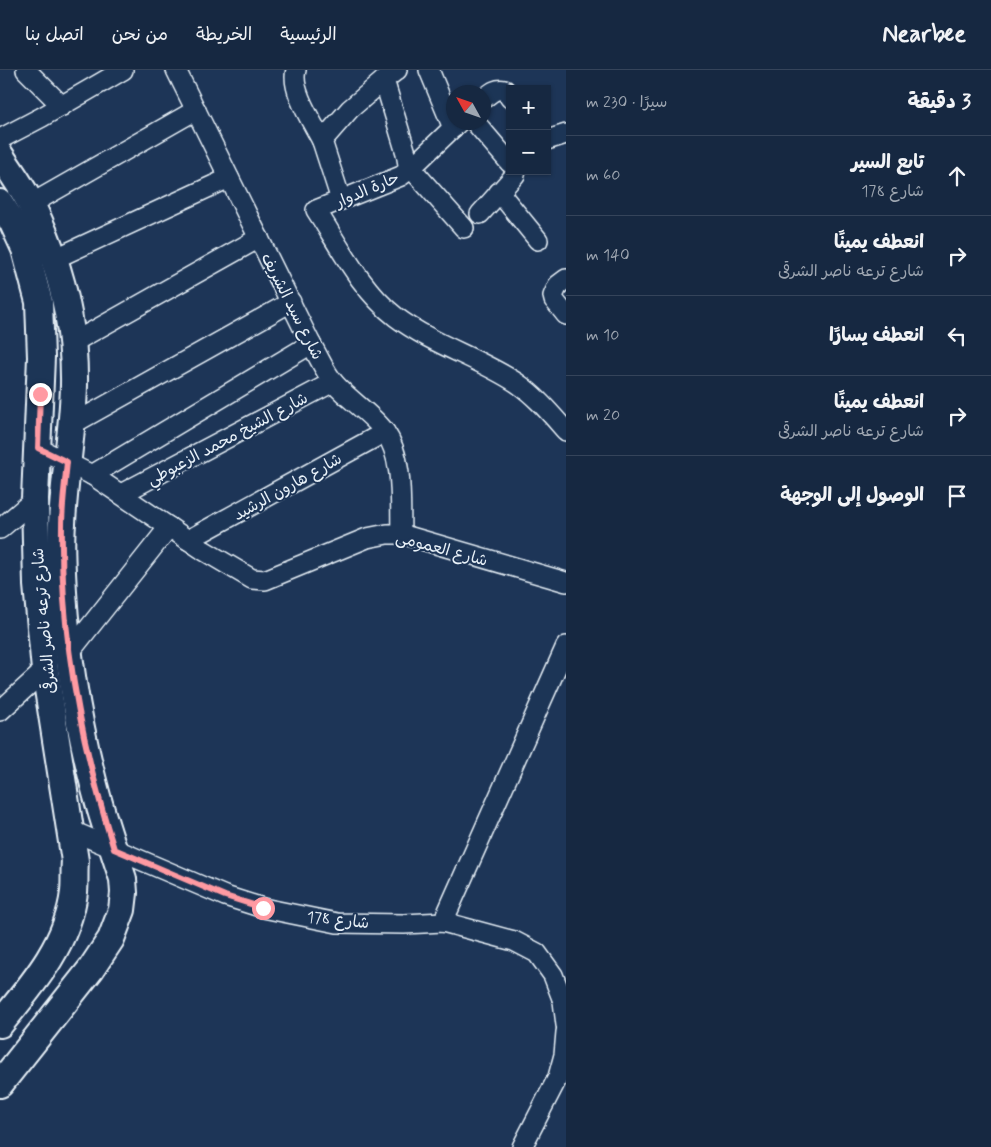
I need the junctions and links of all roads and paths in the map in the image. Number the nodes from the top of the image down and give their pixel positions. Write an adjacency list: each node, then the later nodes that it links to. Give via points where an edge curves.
1 (26, 70): 8 (street)
2 (123, 70): 8 (street)
3 (176, 70): 9 (street, شارع سيد الشريف)
4 (296, 70): 15 (street, via 294,76 299,94)
5 (429, 70): 7 (street)
6 (390, 75): 15 (street, via 350,109); 18 (street)
7 (446, 105)
8 (62, 106): 13 (street)
9 (196, 110): 20 (street, شارع سيد الشريف); 24 (street)
10 (451, 130): 18 (street, حارة الدوار)
11 (482, 130): 17 (street)
12 (566, 134): 14 (street)
13 (0, 139)
14 (551, 139)
15 (322, 141): 22 (street)
16 (0, 155): 24 (street, شارع ترعه ناصر الشرقى)
17 (506, 159)
18 (410, 169): 22 (street, حارة الدوار, via 394,180); 26 (street)
19 (515, 175): 21 (street)
20 (229, 178): 27 (street, شارع سيد الشريف); 29 (street)
21 (499, 192): 25 (street); 28 (street)
22 (341, 200): 37 (street, حارة الدوار, via 316,210 364,284 396,316 420,332 517,383 533,395)
23 (0, 203): 39 (street, شارع ترعه ناصر الشرقى, via 24,249 39,302)
24 (31, 204): 29 (street, شارع ترعه ناصر الشرقى)
25 (480, 214)
26 (464, 228)
27 (259, 238): 31 (street, شارع سيد الشريف); 33 (street)
28 (538, 240)
29 (54, 259): 33 (street, شارع ترعه ناصر الشرقى)
30 (566, 279): 32 (street, via 558,285 553,296)
31 (291, 302): 34 (street, شارع سيد الشريف); 36 (street)
32 (566, 315)
33 (72, 342): 36 (street, شارع ترعه ناصر الشرقى, via 74,384)
34 (311, 344): 35 (street, شارع سيد الشريف); 41 (street)
35 (332, 382): 38 (street, شارع سيد الشريف); 42 (street, شارع الشيخ محمد الزعبوطي)
36 (71, 425): 40 (street, شارع ترعه ناصر الشرقى)
37 (566, 431)
38 (385, 432): 46 (street, شارع سيد الشريف, via 396,460 400,484); 47 (street, شارع هارون الرشيد)
39 (38, 448): 40 (street); 43 (street, شارع ترعه ناصر الشرقى)
40 (67, 462): 41 (street); 50 (street, شارع ترعه ناصر الشرقى, via 62,526 63,592)
41 (92, 475): 42 (street)
42 (121, 494): 44 (street)
43 (35, 499): 45 (street); 51 (street, شارع ترعه ناصر الشرقى, via 37,585)
44 (169, 527): 47 (street); 50 (street)
45 (0, 528)
46 (401, 534): 47 (street, شارع العمومى, via 367,538 264,580 252,579); 48 (street, شارع العمومى)
47 (188, 540)
48 (566, 582)
49 (566, 646): 55 (street)
50 (69, 653): 54 (street, شارع ترعه ناصر الشرقى, via 80,722)
51 (46, 670): 52 (street); 53 (street, شارع ترعه ناصر الشرقى)
52 (0, 711)
53 (70, 830): 54 (street, شارع 178); 56 (street, شارع ترعه ناصر الشرقى, via 75,861 74,892 67,923 54,952)
54 (114, 849): 55 (street, شارع 178, via 225,896 263,908 337,923); 59 (street, شارع ترعه ناصر الشرقى, via 124,893 122,910 111,939)
55 (443, 922): 57 (street, شارع 178, via 514,942 537,953 552,975 563,1001)
56 (0, 1024)
57 (566, 1025)
58 (566, 1032): 60 (street, via 558,1076)
59 (0, 1084)
60 (522, 1147)

